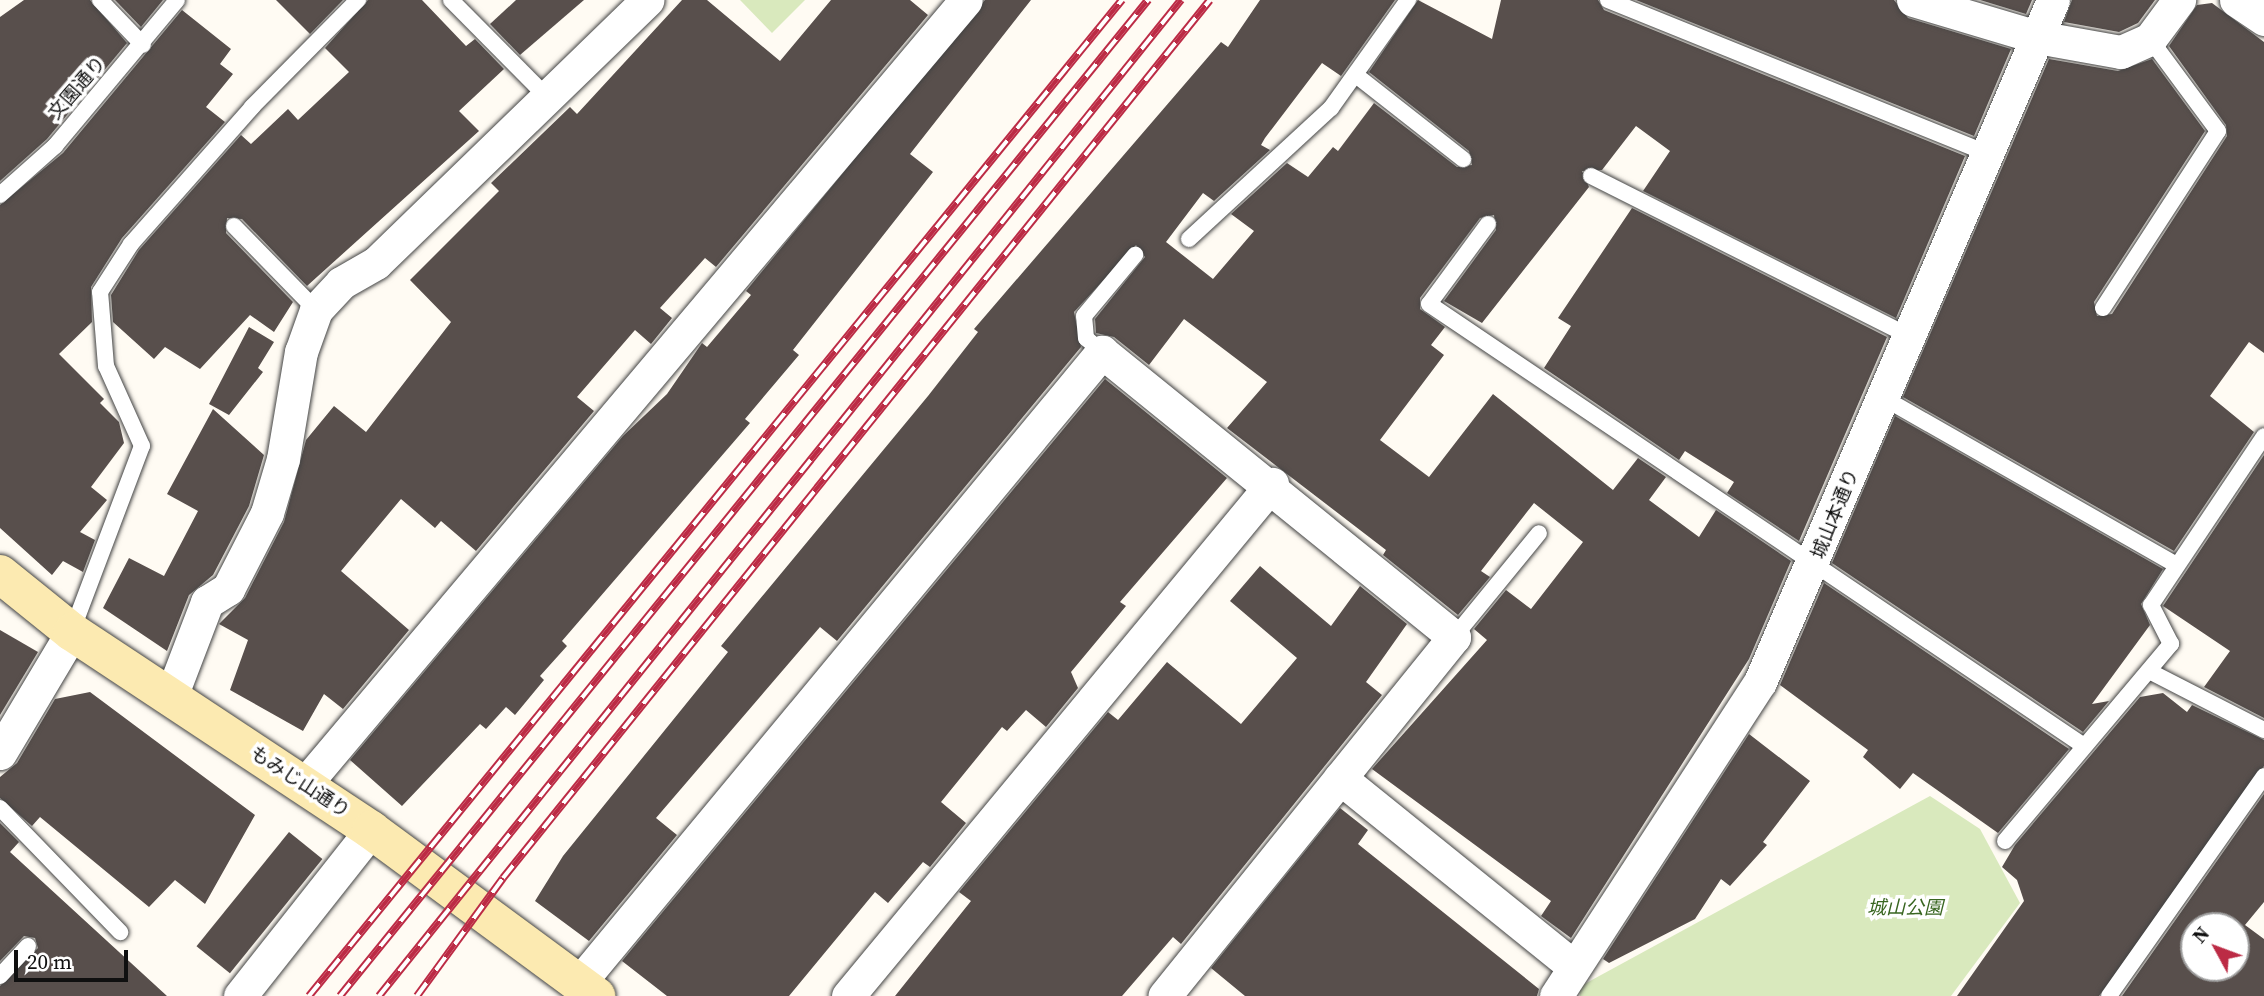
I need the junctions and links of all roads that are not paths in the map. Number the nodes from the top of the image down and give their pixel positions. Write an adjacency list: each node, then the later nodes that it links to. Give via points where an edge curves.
1 (100, 0): 14 (lane)
2 (177, 0): 14 (lane, 文園通り)
3 (358, 0): 36 (lane, via 252,107 131,244 100,292 106,366 142,446)
4 (451, 0): 16 (lane)
5 (647, 0): 16 (street)
6 (966, 0): 45 (street)
7 (1408, 0): 15 (lane)
8 (1608, 0): 17 (lane)
9 (1913, 0): 12 (street)
10 (2053, 0): 12 (street, 城山本通り)
11 (2179, 0): 13 (street)
12 (2037, 37): 13 (street, via 2121,52); 17 (street, 城山本通り)
13 (2150, 39): 25 (lane, via 2218,131)
14 (143, 45): 20 (lane, 文園通り, via 55,146)
15 (1357, 76): 18 (lane); 23 (lane)
16 (545, 95): 26 (street, via 376,263 341,283)
17 (1987, 153): 27 (street, 城山本通り)
18 (1463, 159)
19 (1591, 176): 27 (lane)
20 (0, 195)
21 (1488, 224): 33 (lane, via 1429,304)
22 (234, 226): 26 (lane)
23 (1189, 239)
24 (1135, 255): 28 (lane, via 1084,316 1086,338)
25 (2104, 308)
26 (316, 310): 39 (street, via 301,352 284,459 267,513 228,589 207,602)
27 (1907, 335): 29 (street, 城山本通り)
28 (1102, 352): 31 (street); 53 (street)
29 (1882, 397): 33 (street, 城山本通り); 34 (lane)
30 (2264, 436): 34 (lane)
31 (1272, 484): 37 (street); 55 (street)
32 (1539, 533): 37 (lane)
33 (1816, 562): 41 (lane); 51 (street, 城山本通り, via 1760,682)
34 (2177, 565): 38 (lane, via 2151,605 2171,644)
35 (0, 574): 36 (street, もみじ山通り)
36 (72, 632): 39 (street, もみじ山通り); 42 (street)
37 (1454, 637): 44 (street)
38 (2149, 671): 40 (lane); 41 (lane)
39 (170, 699): 45 (street, もみじ山通り)
40 (2264, 730)
41 (2084, 746): 48 (lane)
42 (0, 753)
43 (2264, 776): 58 (lane)
44 (1340, 778): 51 (street); 56 (street)
45 (306, 784): 47 (street, もみじ山通り)
46 (0, 808): 49 (lane)
47 (371, 830): 53 (street, もみじ山通り); 54 (street)
48 (2005, 841)
49 (120, 932)
50 (28, 946): 52 (lane)
51 (1573, 966): 57 (street, 城山本通り)
52 (0, 976)
53 (587, 990)
54 (240, 996)
55 (848, 996)
56 (1164, 996)
57 (1556, 996)
58 (2109, 996)

